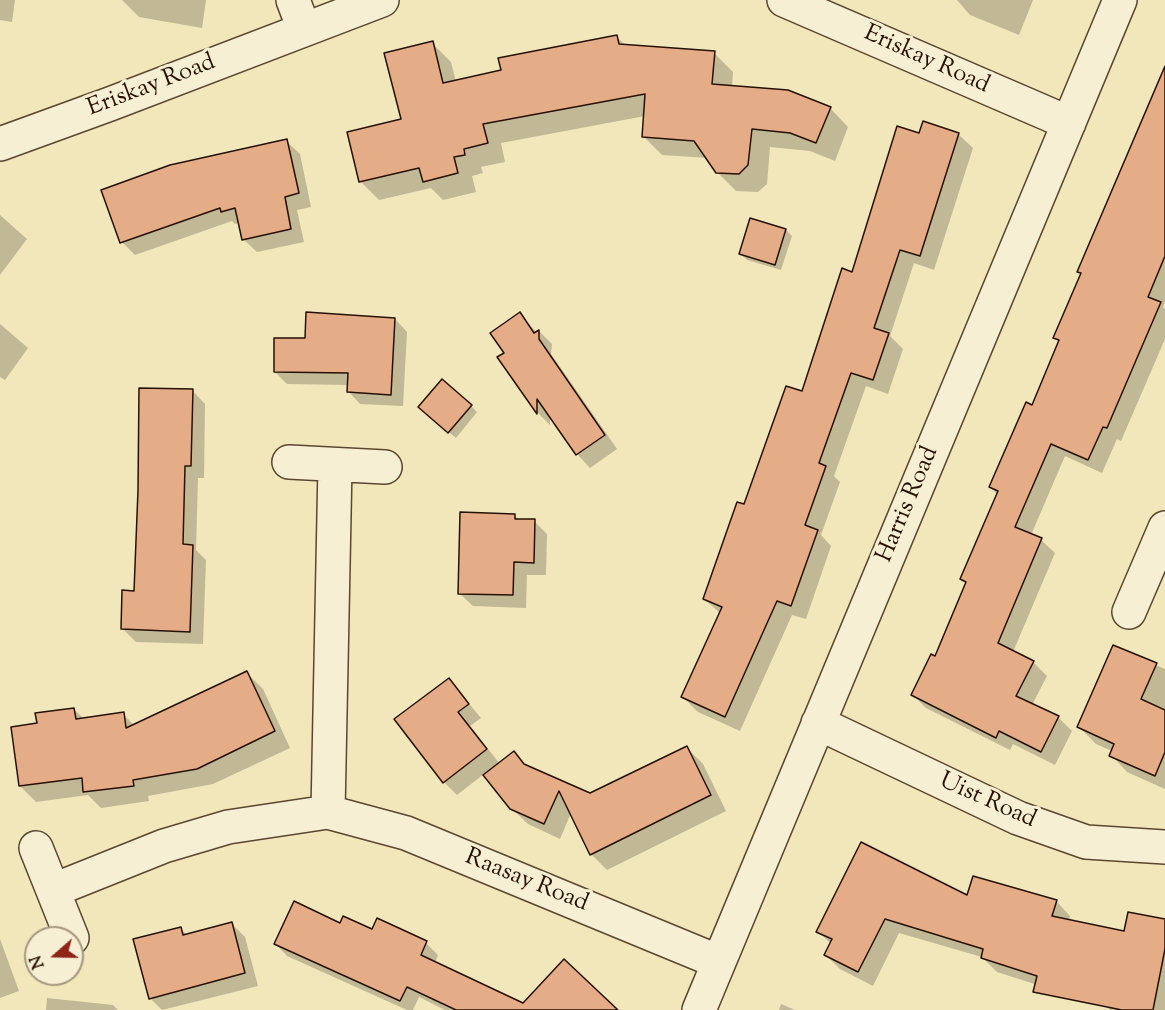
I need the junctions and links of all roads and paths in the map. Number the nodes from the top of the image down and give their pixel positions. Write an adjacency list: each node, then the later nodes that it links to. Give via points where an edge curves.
1 (382, 0): 4 (street, Eriskay Road)
2 (784, 0): 5 (street, Eriskay Road)
3 (1120, 0): 5 (street, Harris Road)
4 (299, 15): 6 (street, Eriskay Road, via 110,104)
5 (1069, 123): 13 (street, Harris Road)
6 (0, 144)
7 (289, 462): 8 (street)
8 (335, 465): 9 (street); 14 (street)
9 (385, 467)
10 (1165, 528): 11 (street)
11 (1157, 567): 12 (street)
12 (1129, 612)
13 (818, 723): 15 (street, Uist Road, via 1018,818 1056,832 1086,842); 19 (street, Harris Road)
14 (328, 812): 17 (street, Raasay Road, via 217,830 164,846); 19 (street, Raasay Road, via 405,833)
15 (1165, 847)
16 (36, 848): 17 (street)
17 (54, 890): 18 (street)
18 (68, 926)
19 (719, 962): 20 (street, Harris Road)
20 (699, 1010)

